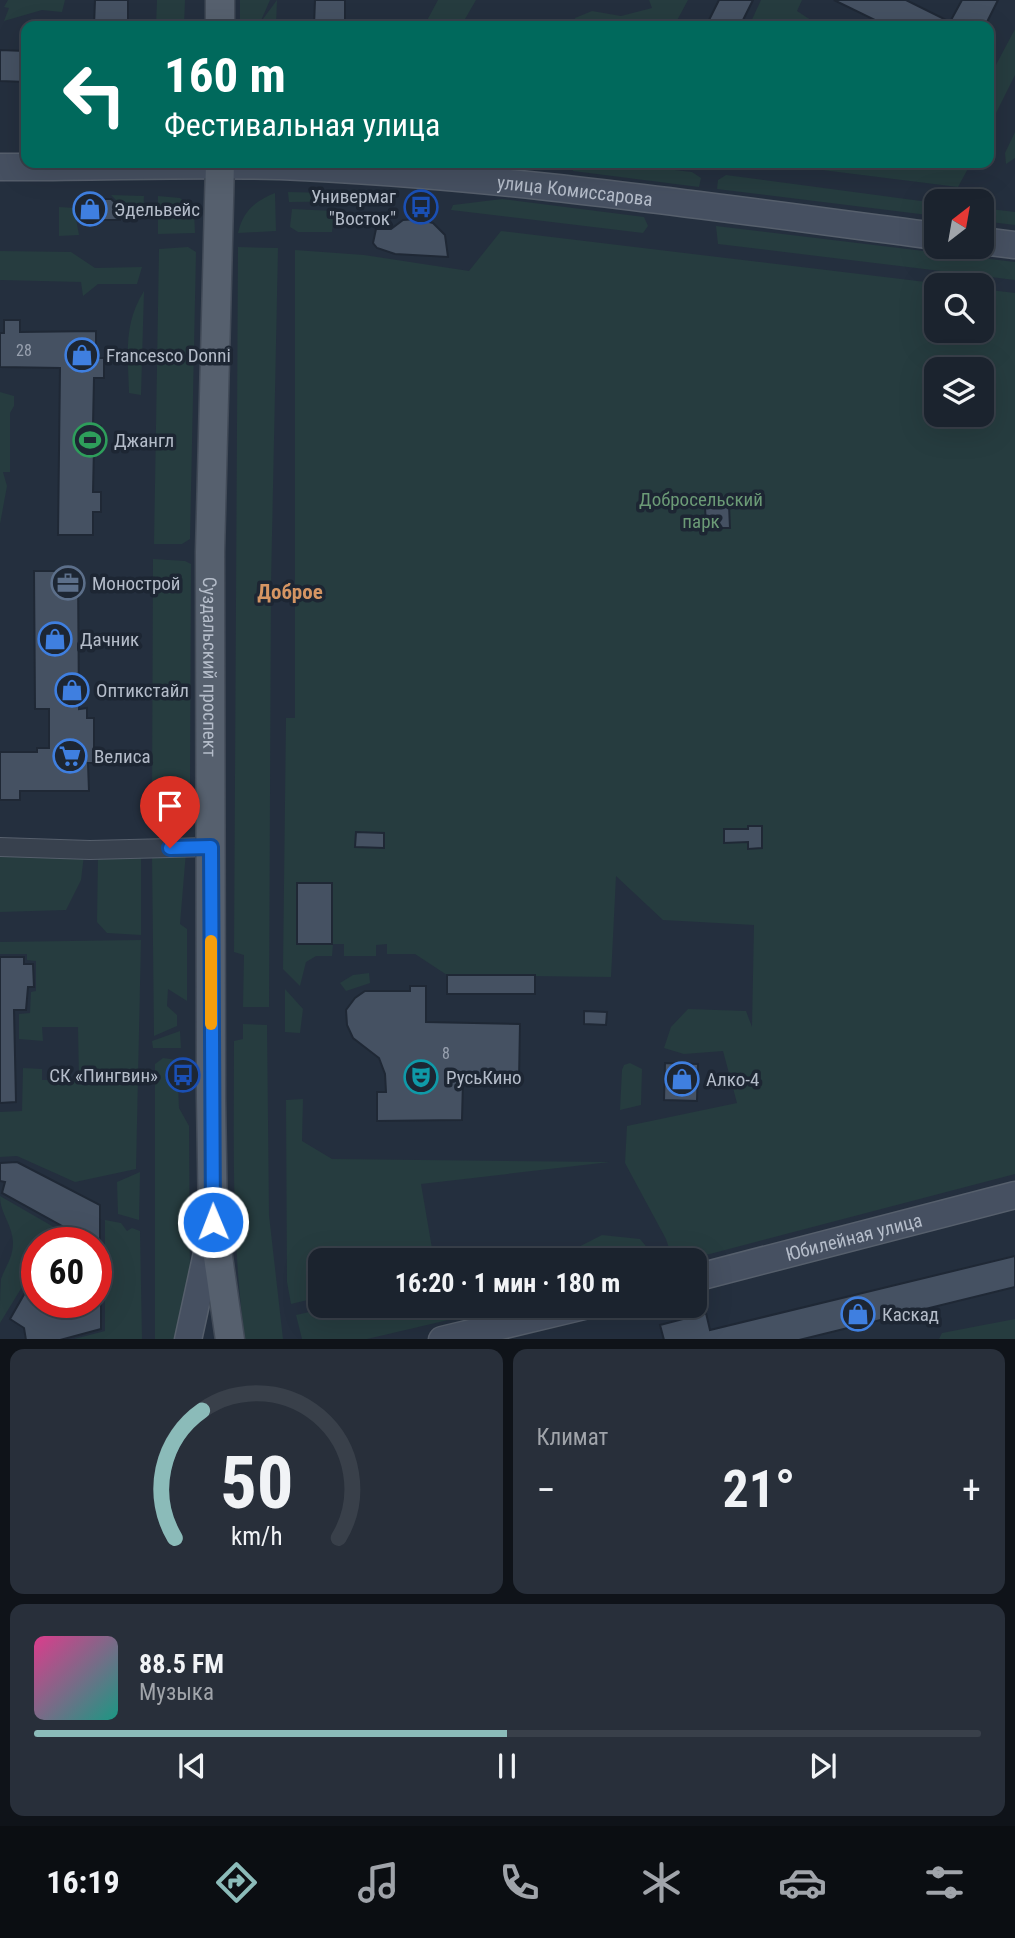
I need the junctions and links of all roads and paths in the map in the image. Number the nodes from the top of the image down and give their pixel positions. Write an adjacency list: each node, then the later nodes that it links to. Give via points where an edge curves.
1 (220, 0): 2 (main road)
2 (220, 21)
3 (0, 167): 4 (main road, улица Комиссарова)
4 (21, 167)
5 (220, 168): 11 (main road, Суздальский проспект, via 210,552)
6 (289, 168): 7 (main road, улица Комиссарова, via 462,178)
7 (924, 235)
8 (994, 243): 9 (main road)
9 (1015, 245)
10 (0, 847): 11 (street)
11 (211, 847): 13 (main road, Суздальский проспект)
12 (1015, 1195): 14 (main road, Юбилейная улица)
13 (213, 1222): 16 (main road); 17 (main road, Суздальский проспект)
14 (707, 1275)
15 (532, 1318): 18 (main road)
16 (188, 1339)
17 (230, 1339)
18 (442, 1339)

